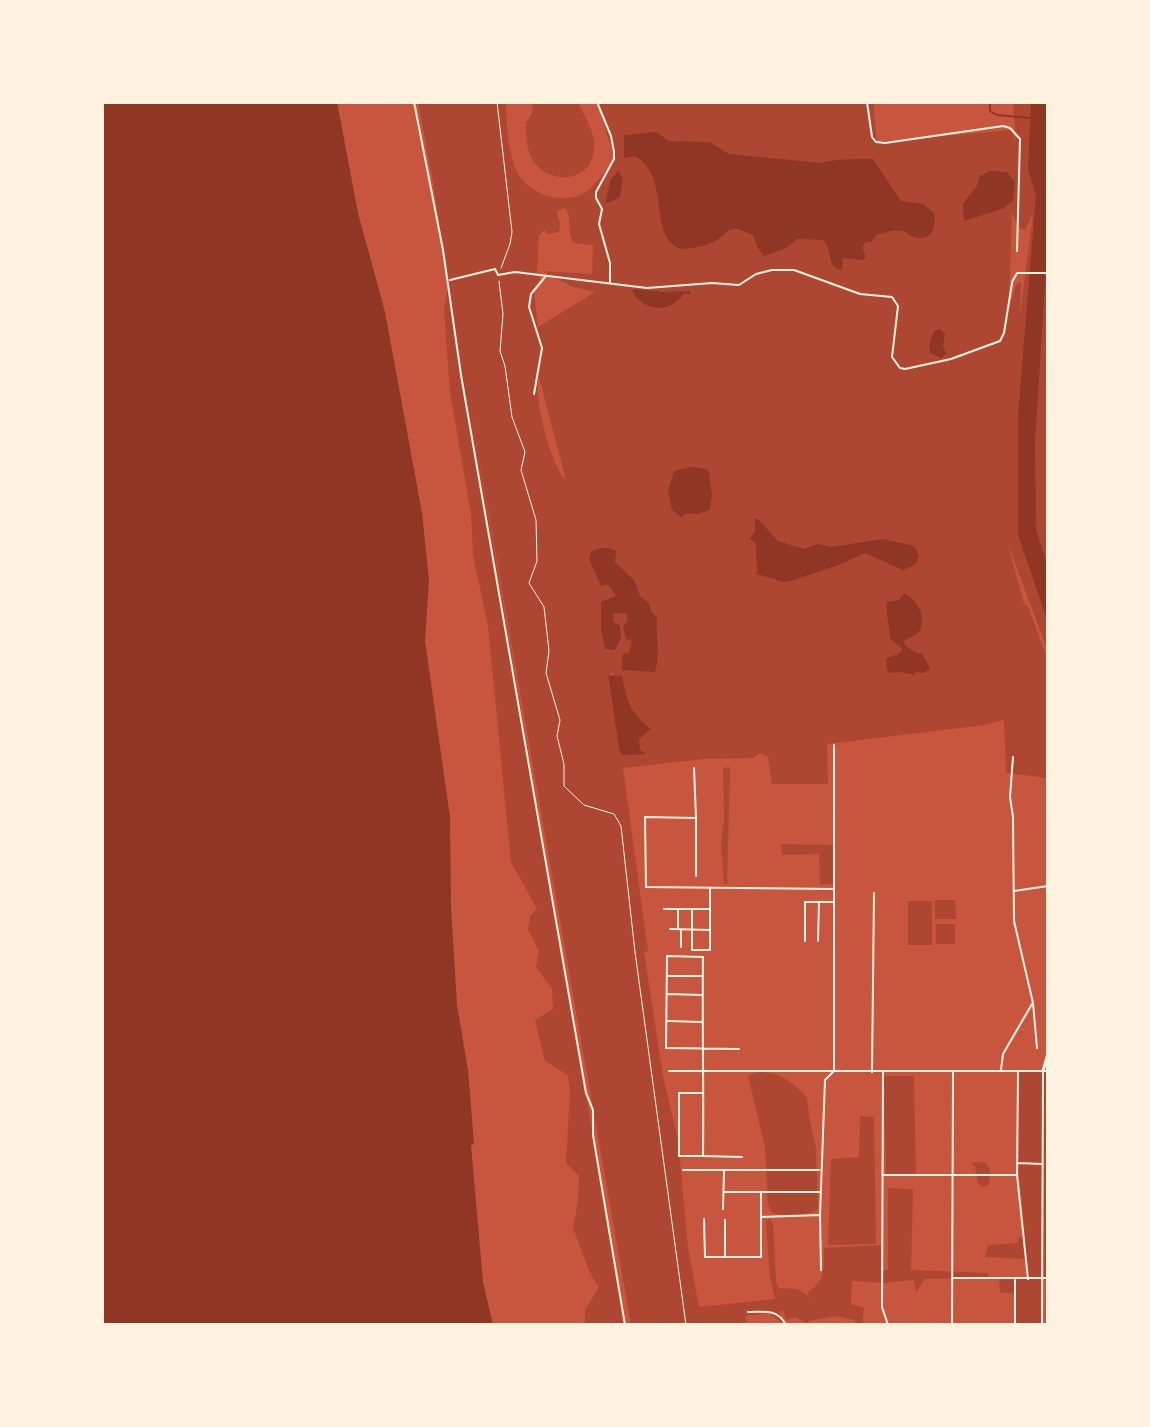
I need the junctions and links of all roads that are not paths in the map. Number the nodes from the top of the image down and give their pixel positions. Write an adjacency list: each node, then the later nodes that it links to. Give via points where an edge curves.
1 (414, 102): 7 (street)
2 (597, 102): 8 (street, via 614,152 596,192)
3 (867, 102): 4 (street, via 876,142 1003,126 1013,130 1020,139)
4 (1017, 251)
5 (1048, 273): 8 (street, via 1017,273 1000,341 905,369 892,357 898,306 892,297 860,294 794,270 756,274 739,285)
6 (545, 276): 7 (street, via 498,275 495,269); 8 (street); 9 (street, via 531,294 529,307 542,348)
7 (448, 280): 81 (street, via 593,1110)
8 (610, 284)
9 (534, 394)
10 (834, 745): 17 (street)
11 (1013, 757): 18 (street)
12 (694, 768): 13 (street)
13 (696, 818): 14 (street); 16 (street, via 645,817 646,887)
14 (696, 876)
15 (1048, 886): 18 (street)
16 (711, 887): 17 (street); 25 (street)
17 (834, 889): 21 (street)
18 (1012, 891): 37 (street)
19 (874, 893): 48 (street)
20 (819, 902): 21 (street); 30 (street, via 805,902); 31 (street)
21 (834, 902): 46 (street)
22 (664, 909): 23 (street)
23 (678, 909): 24 (street); 27 (street)
24 (692, 909): 25 (street); 28 (street)
25 (710, 909): 29 (street)
26 (670, 929): 27 (street)
27 (680, 930): 28 (street); 32 (street)
28 (692, 930): 29 (street); 29 (street, via 692,950 710,950)
29 (710, 930)
30 (805, 941)
31 (818, 941)
32 (681, 947)
33 (667, 976): 34 (street); 34 (street, via 667,956 703,957); 35 (street)
34 (703, 976): 36 (street)
35 (667, 994): 36 (street); 38 (street)
36 (702, 995): 39 (street)
37 (1033, 1003): 40 (street); 51 (street, via 1003,1054)
38 (666, 1021): 39 (street); 41 (street, via 666,1048)
39 (703, 1022): 41 (street)
40 (1037, 1048)
41 (704, 1049): 42 (street); 45 (street)
42 (739, 1049)
43 (1048, 1053): 47 (highway)
44 (669, 1071): 45 (street)
45 (704, 1071): 46 (street); 53 (street)
46 (834, 1071): 48 (street); 61 (street, via 825,1080)
47 (1046, 1071): 52 (street); 57 (street)
48 (872, 1072): 49 (street)
49 (883, 1072): 50 (street); 62 (street)
50 (954, 1072): 51 (street); 63 (street)
51 (1001, 1072): 52 (street)
52 (1018, 1072): 56 (street)
53 (704, 1093): 54 (street); 54 (street, via 679,1093 679,1156)
54 (703, 1156): 55 (street)
55 (742, 1157)
56 (1017, 1163): 57 (street); 64 (street)
57 (1042, 1165): 58 (street); 79 (street)
58 (1048, 1166)
59 (683, 1170): 60 (street)
60 (724, 1170): 61 (street); 65 (street)
61 (821, 1170): 67 (street)
62 (882, 1175): 63 (street); 83 (street, via 882,1307)
63 (953, 1175): 64 (street); 75 (street)
64 (1017, 1175): 78 (street)
65 (724, 1192): 66 (street); 68 (street)
66 (761, 1192): 67 (street); 70 (street)
67 (820, 1192): 69 (street)
68 (723, 1209)
69 (820, 1215): 70 (street); 74 (street)
70 (761, 1217): 73 (street, via 761,1257)
71 (704, 1219): 73 (street, via 705,1257)
72 (725, 1220): 73 (street)
73 (725, 1257)
74 (821, 1270)
75 (953, 1278): 77 (street); 84 (street)
76 (1048, 1278): 79 (street)
77 (1015, 1279): 78 (street); 85 (street)
78 (1028, 1279): 79 (street)
79 (1043, 1279): 86 (street)
80 (748, 1312): 82 (street, via 773,1312)
81 (625, 1325)
82 (786, 1325)
83 (888, 1325)
84 (952, 1325)
85 (1015, 1325)
86 (1042, 1325)

